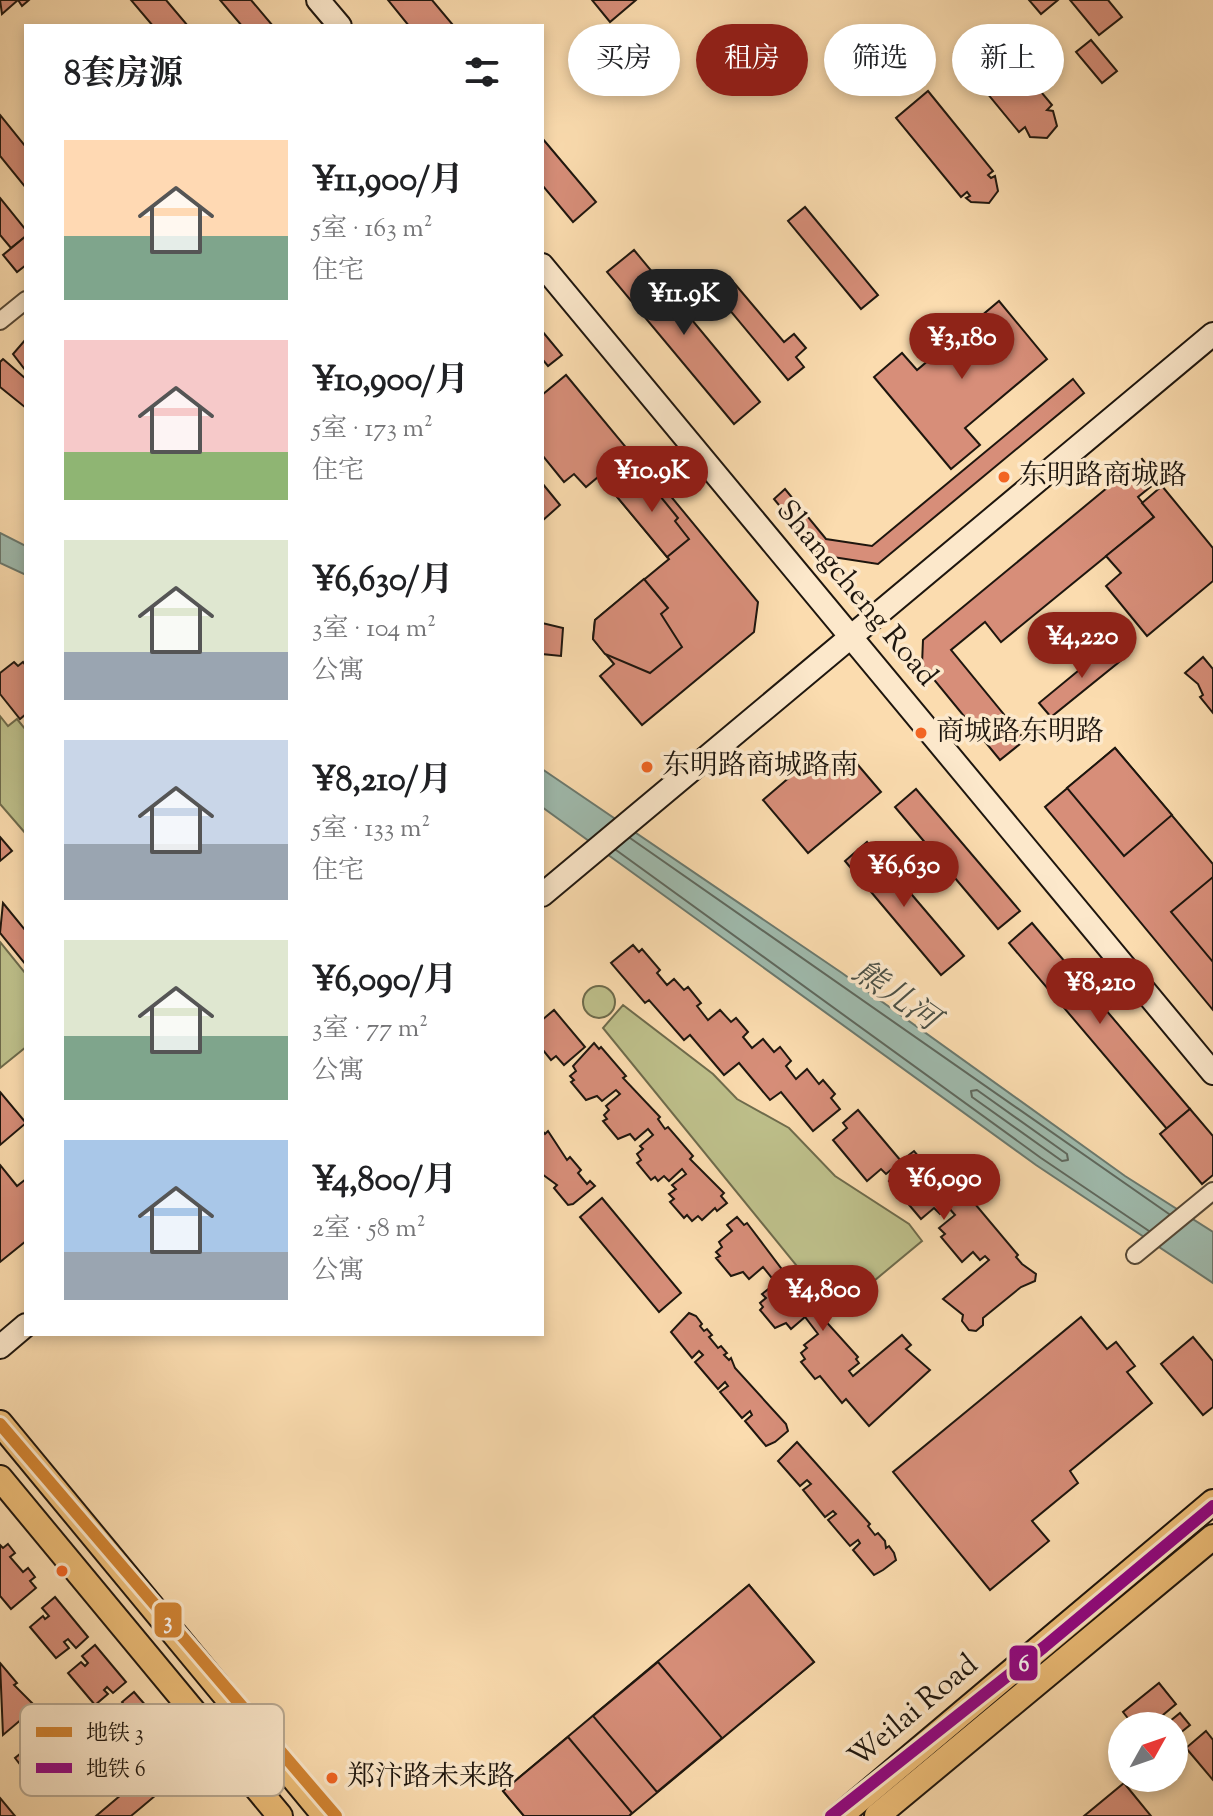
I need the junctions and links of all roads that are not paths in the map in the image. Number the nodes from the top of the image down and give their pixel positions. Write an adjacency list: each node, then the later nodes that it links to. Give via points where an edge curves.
1 (318, 0): 2 (street)
2 (338, 24)
3 (544, 267): 7 (street, Shangcheng Road)
4 (24, 302): 5 (street)
5 (0, 321)
6 (1213, 334): 7 (street)
7 (852, 636): 8 (street); 9 (street, Shangcheng Road)
8 (544, 893)
9 (1213, 1073)
10 (1213, 1191): 11 (street)
11 (1135, 1255)
12 (24, 1327): 13 (street)
13 (0, 1347)
14 (0, 1423): 19 (main road)
15 (0, 1478): 18 (main road)
16 (1213, 1502): 24 (main road, Weilai Road)
17 (1213, 1537): 25 (main road, Weilai Road)
18 (187, 1704)
19 (232, 1704)
20 (284, 1766): 23 (main road)
21 (263, 1796): 22 (main road)
22 (280, 1816)
23 (325, 1816)
24 (840, 1816)
25 (877, 1816)

